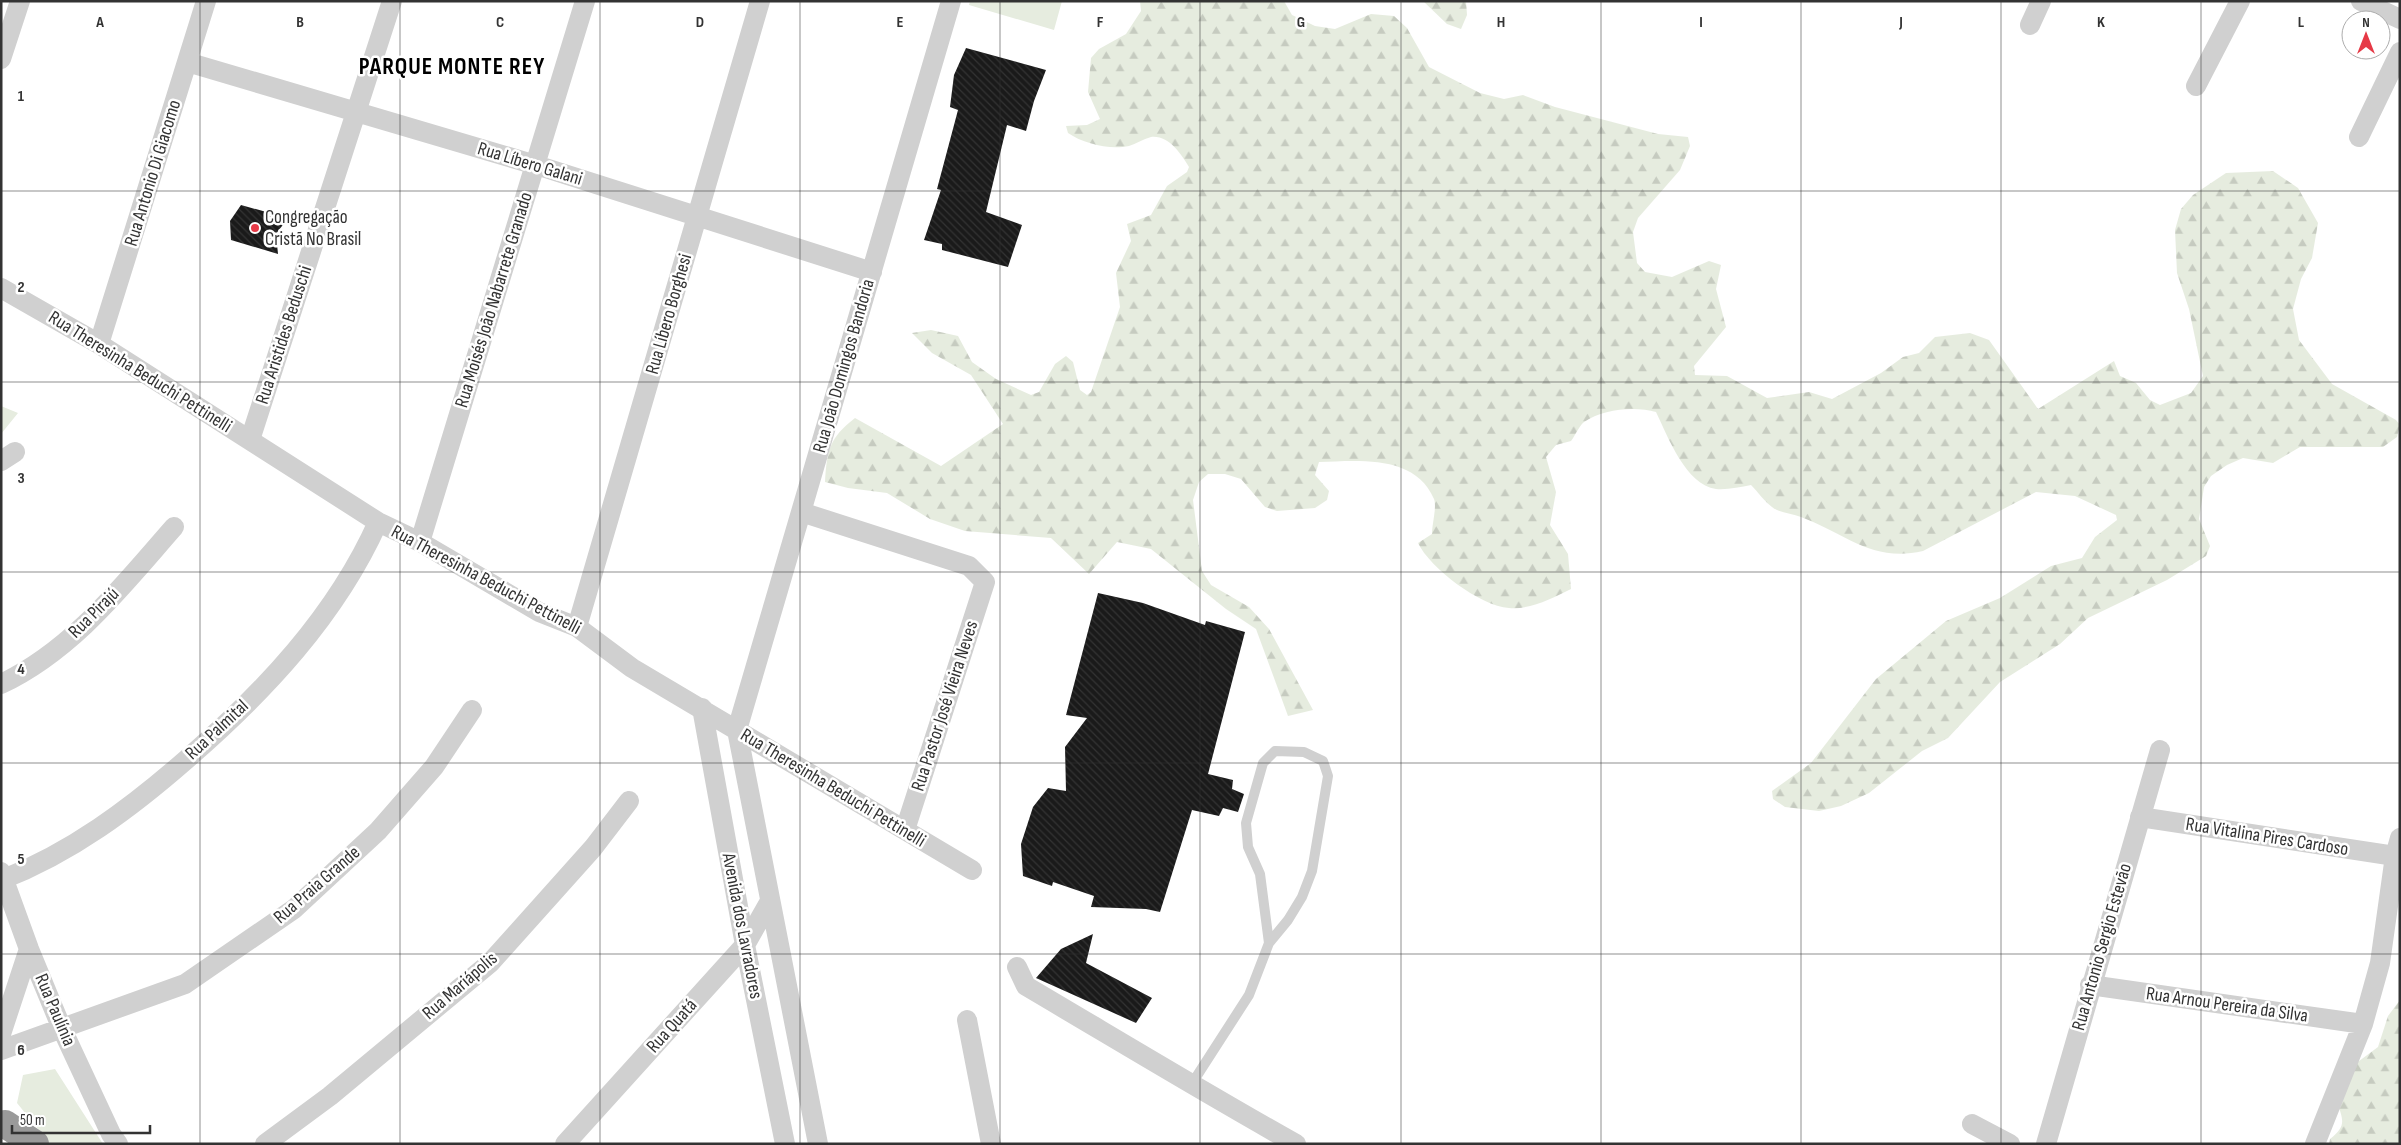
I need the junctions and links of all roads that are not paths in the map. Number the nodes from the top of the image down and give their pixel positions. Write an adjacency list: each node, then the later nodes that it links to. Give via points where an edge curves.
1 (20, 1): 13 (street)
2 (206, 1): 14 (street, Rua Antonio Di Giacomo)
3 (392, 1): 16 (street, Rua Aristides Beduschi)
4 (585, 1): 18 (street, Rua Moisés João Nabarrete Granado)
5 (760, 1): 19 (street, Rua Líbero Borghesi)
6 (951, 1): 20 (street, Rua João Domingos Bandoria)
7 (2041, 1): 11 (street)
8 (2240, 1): 15 (street)
9 (2361, 1): 10 (street)
10 (2400, 19)
11 (2030, 24)
12 (2400, 52): 17 (street)
13 (1, 59)
14 (187, 62): 16 (street, Rua Líbero Galani); 22 (street, Rua Antonio Di Giacomo)
15 (2196, 86)
16 (357, 113): 18 (street, Rua Líbero Galani); 23 (street, Rua Aristides Beduschi)
17 (2359, 137)
18 (536, 165): 19 (street, Rua Líbero Galani); 27 (street, Rua Moisés João Nabarrete Granado)
19 (697, 218): 20 (street, Rua Líbero Galani); 28 (street, Rua Líbero Borghesi)
20 (872, 272): 24 (street, Rua João Domingos Bandoria)
21 (1, 288): 22 (street, Rua Theresinha Beduchi Pettinelli)
22 (100, 344): 23 (street, Rua Theresinha Beduchi Pettinelli)
23 (250, 440): 25 (street, Rua Theresinha Beduchi Pettinelli)
24 (801, 512): 32 (street, Rua João Domingos Bandoria); 36 (street, Rua Pastor José Vieira Neves, via 969,566 985,582)
25 (378, 522): 27 (street, Rua Theresinha Beduchi Pettinelli); 39 (street, Rua Palmital, via 366,550 335,599 291,658 222,729 158,785 107,823 47,860)
26 (174, 527): 29 (street, Rua Pirajú, via 90,620 52,655)
27 (420, 542): 28 (street, Rua Theresinha Beduchi Pettinelli, via 539,612)
28 (577, 627): 30 (street, Rua Theresinha Beduchi Pettinelli, via 632,668)
29 (1, 684)
30 (702, 708): 32 (street, Rua Theresinha Beduchi Pettinelli); 42 (street, Avenida dos Lavradores)
31 (472, 710): 48 (street, Rua Praia Grande, via 434,767 378,831 294,909 185,984)
32 (737, 730): 36 (street, Rua Theresinha Beduchi Pettinelli); 40 (street, Avenida dos Lavradores)
33 (2160, 750): 35 (street, Rua Antonio Sergio Estevão)
34 (629, 800): 57 (street, Rua Mariápolis, via 593,848 490,963 330,1096)
35 (2140, 817): 37 (street, Rua Vitalina Pires Cardoso); 45 (street, Rua Antonio Sergio Estevão)
36 (905, 830): 38 (street, Rua Theresinha Beduchi Pettinelli)
37 (2397, 847): 47 (street, via 2380,963)
38 (972, 870)
39 (2, 877): 43 (street, Rua Paulínia)
40 (770, 901): 42 (street, Rua Quatá); 52 (street, Avenida dos Lavradores)
41 (1269, 943): 41 (lane, via 1288,920 1312,870 1328,776 1323,761 1304,752 1274,751 1263,763 1246,824 1248,847 1260,874); 51 (lane, via 1249,995)
42 (745, 946): 58 (street, Rua Quatá); 59 (street, Avenida dos Lavradores)
43 (28, 949): 48 (street, Rua Paulínia); 49 (street)
44 (1016, 967): 51 (street, via 1026,986)
45 (2090, 985): 47 (street, Rua Arnou Pereira da Silva); 64 (street, Rua Antonio Sergio Estevão)
46 (967, 1020): 61 (street)
47 (2363, 1024): 65 (street)
48 (62, 1029): 50 (street, Rua Praia Grande); 56 (street, Rua Paulínia)
49 (1, 1034)
50 (1, 1050)
51 (1190, 1085): 62 (street)
52 (814, 1122): 59 (street); 60 (street, Avenida dos Lavradores)
53 (1972, 1124): 63 (street)
54 (8, 1129): 55 (highway)
55 (35, 1144)
56 (118, 1144)
57 (265, 1144)
58 (565, 1144)
59 (787, 1144)
60 (818, 1144)
61 (991, 1144)
62 (1296, 1144)
63 (2010, 1144)
64 (2046, 1144)
65 (2315, 1144)

